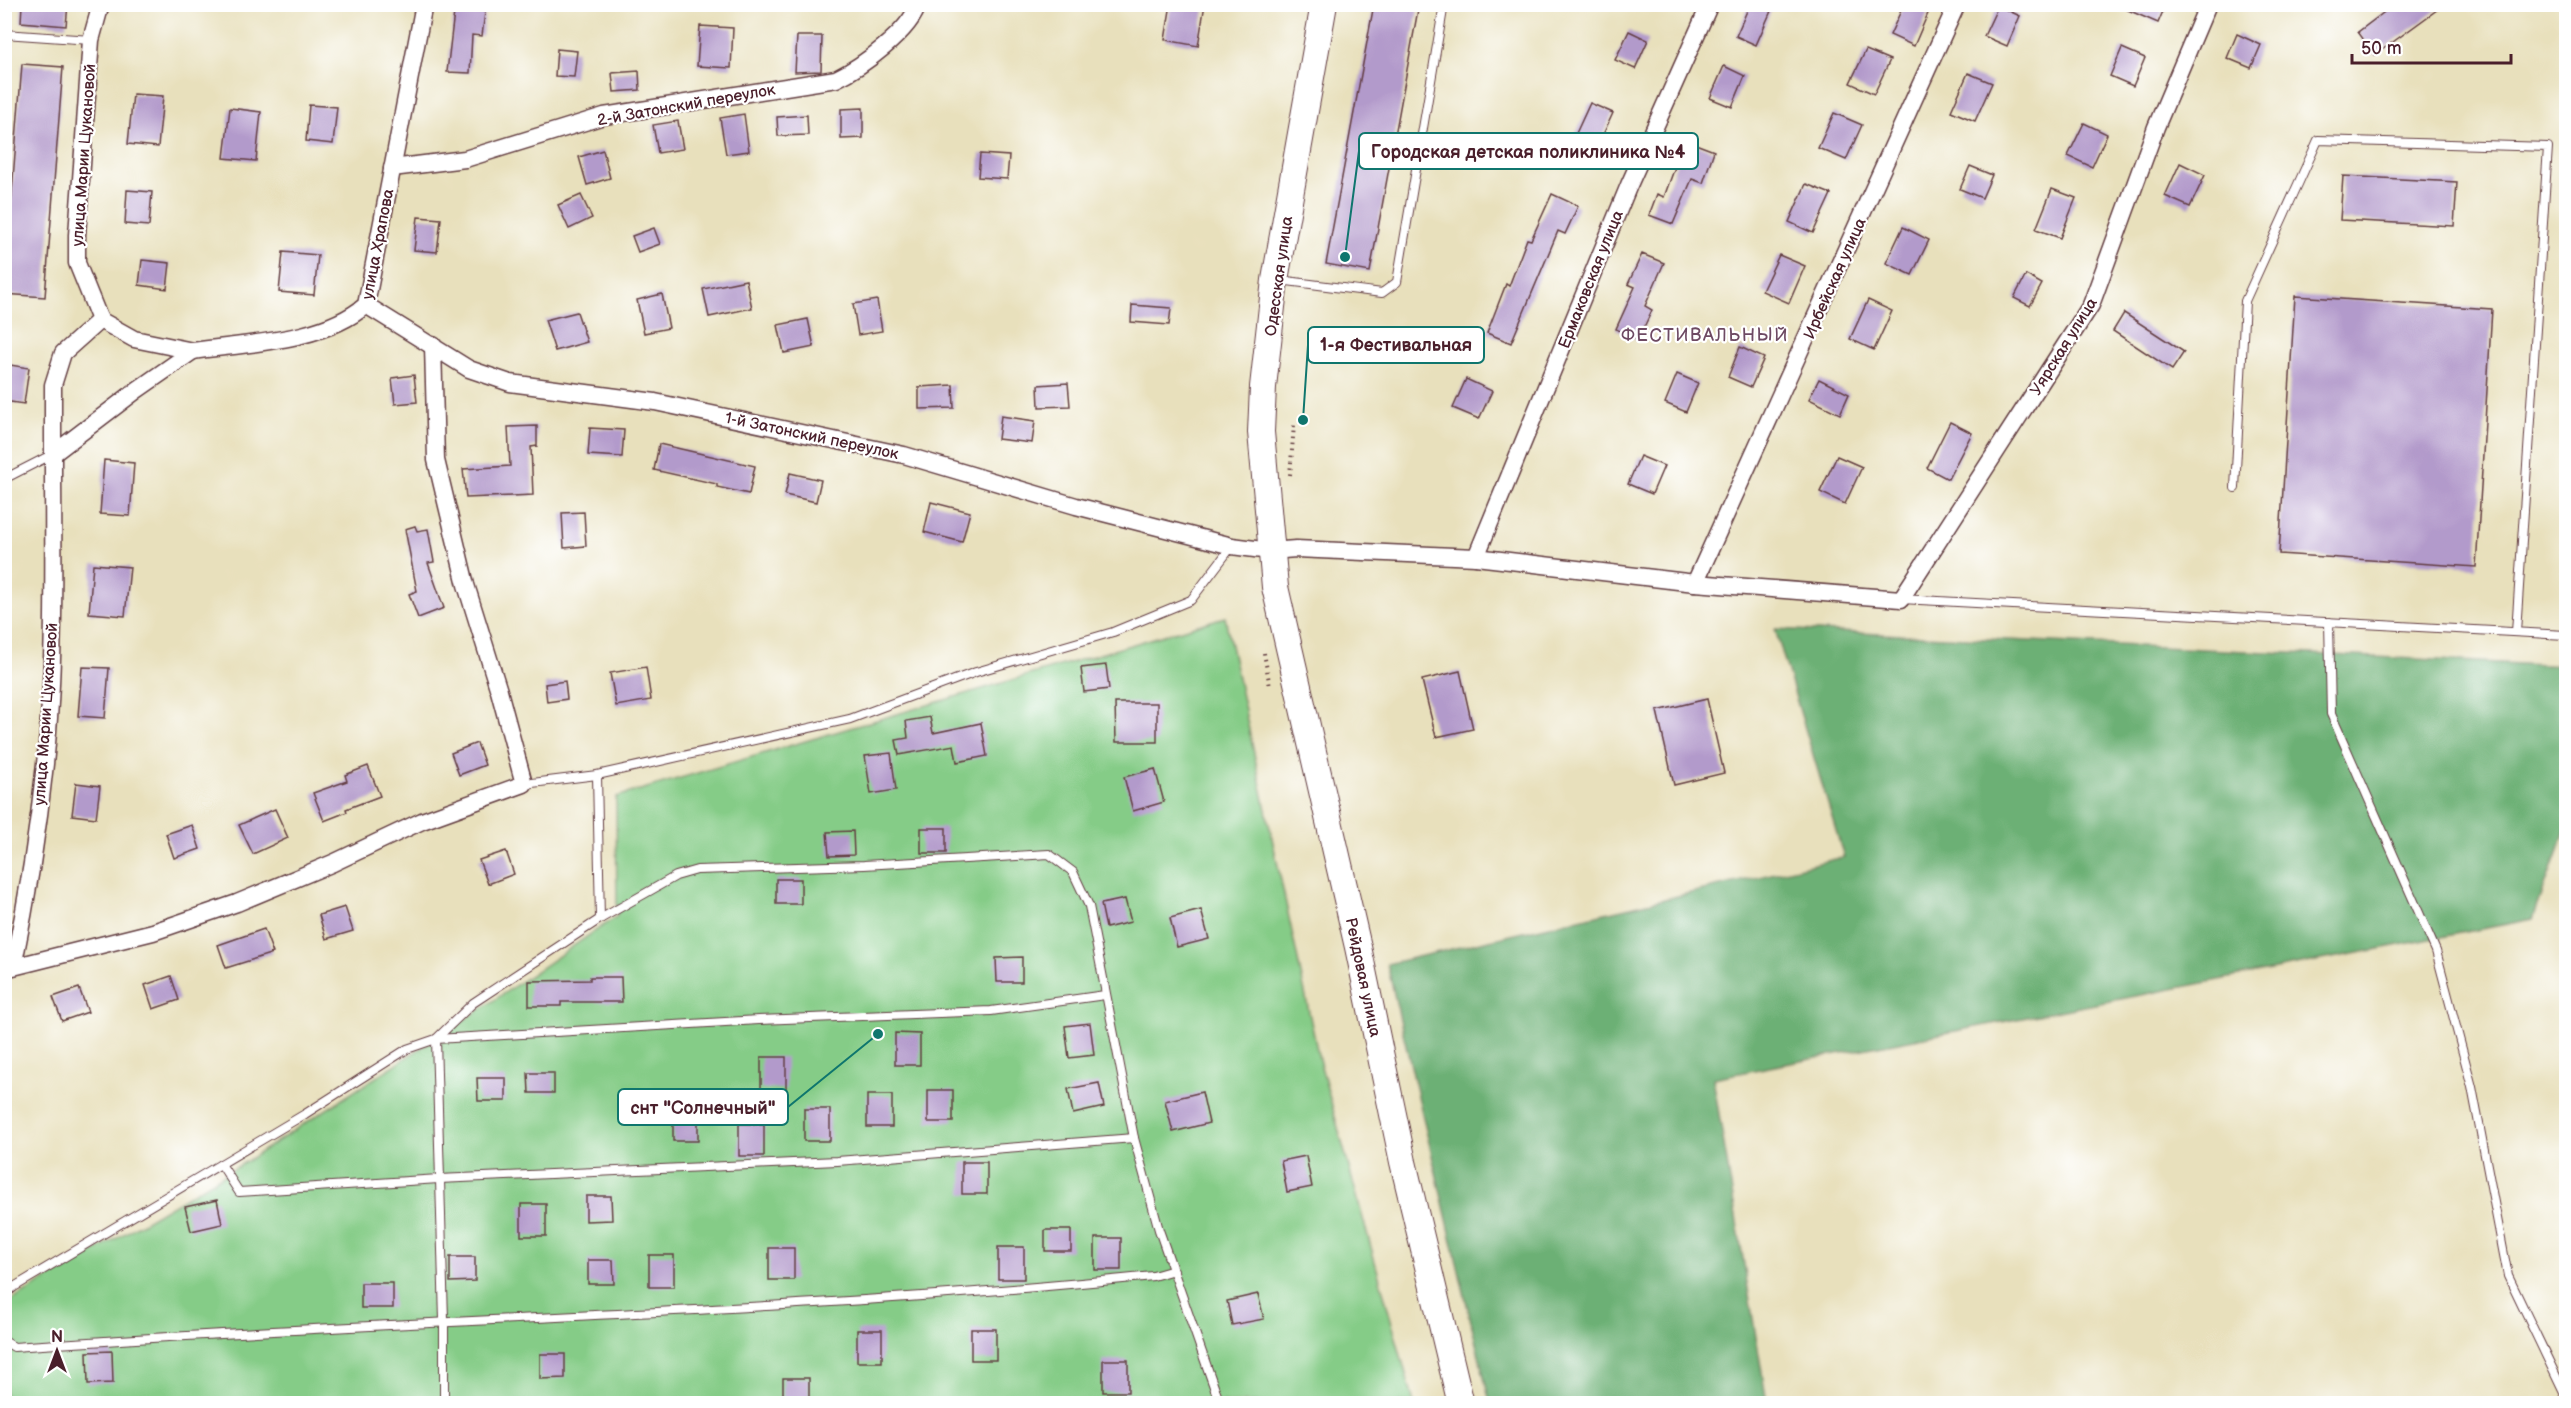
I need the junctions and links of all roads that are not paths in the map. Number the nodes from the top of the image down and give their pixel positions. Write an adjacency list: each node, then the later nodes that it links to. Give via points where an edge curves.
1 (101, 4): 10 (street, улица Марии Цукановой)
2 (424, 4): 11 (street, улица Храпова)
3 (918, 4): 11 (street, 2-й Затонский переулок, via 908,24 836,79 604,116 465,159)
4 (1324, 4): 12 (main road, Одесская улица)
5 (1444, 4): 12 (lane, via 1397,282 1382,293)
6 (1710, 4): 22 (street, Ермаковская улица, via 1629,185)
7 (1957, 4): 23 (street, Ирбейская улица)
8 (2208, 4): 24 (street, Уярская улица, via 2156,127 2091,305)
9 (4, 34): 10 (lane)
10 (91, 40): 14 (street, улица Марии Цукановой, via 77,263)
11 (392, 168): 13 (street, улица Храпова)
12 (1275, 280): 21 (main road, Одесская улица, via 1261,432)
13 (366, 304): 15 (street, 1-й Затонский переулок); 16 (street, улица Храпова, via 330,327)
14 (100, 320): 16 (street, via 134,339); 17 (street, улица Марии Цукановой, via 63,353 53,385)
15 (433, 345): 20 (street, 1-й Затонский переулок, via 489,378 655,402 904,455 1076,506); 29 (street, via 436,460 466,585)
16 (193, 351): 17 (street)
17 (53, 454): 18 (lane); 31 (street, улица Марии Цукановой, via 53,636 45,764 24,914)
18 (4, 479)
19 (2235, 489): 26 (lane, via 2245,301 2318,140 2548,147)
20 (1232, 546): 21 (lane); 28 (lane, via 1191,600 1113,632 976,672 850,718)
21 (1270, 550): 22 (street); 44 (main road, Рейдовая улица, via 1403,1162)
22 (1476, 556): 23 (street)
23 (1695, 584): 24 (street)
24 (1901, 599): 25 (lane)
25 (2329, 622): 26 (lane); 41 (lane, via 2331,714 2436,951 2472,1088 2508,1276)
26 (2516, 632): 27 (lane)
27 (2566, 635)
28 (597, 775): 29 (lane); 30 (lane)
29 (525, 784): 31 (street, улица Марии Цукановой, via 422,821 237,903 153,932)
30 (600, 919): 32 (lane, via 676,876 697,870 1049,854 1073,872 1089,906); 33 (lane, via 473,1004)
31 (9, 969)
32 (1105, 995): 33 (lane, via 991,1011 747,1020); 34 (lane)
33 (436, 1039): 35 (lane, via 407,1048); 36 (lane)
34 (1134, 1138): 36 (lane, via 837,1161); 37 (lane)
35 (221, 1164): 36 (lane, via 239,1192); 38 (lane)
36 (439, 1179): 39 (lane)
37 (1174, 1270): 39 (lane, via 1153,1276 1015,1290); 42 (lane)
38 (4, 1295)
39 (444, 1320): 40 (lane, via 14,1347); 43 (lane)
40 (4, 1341)
41 (2566, 1397)
42 (1217, 1403)
43 (444, 1404)
44 (1461, 1404)

